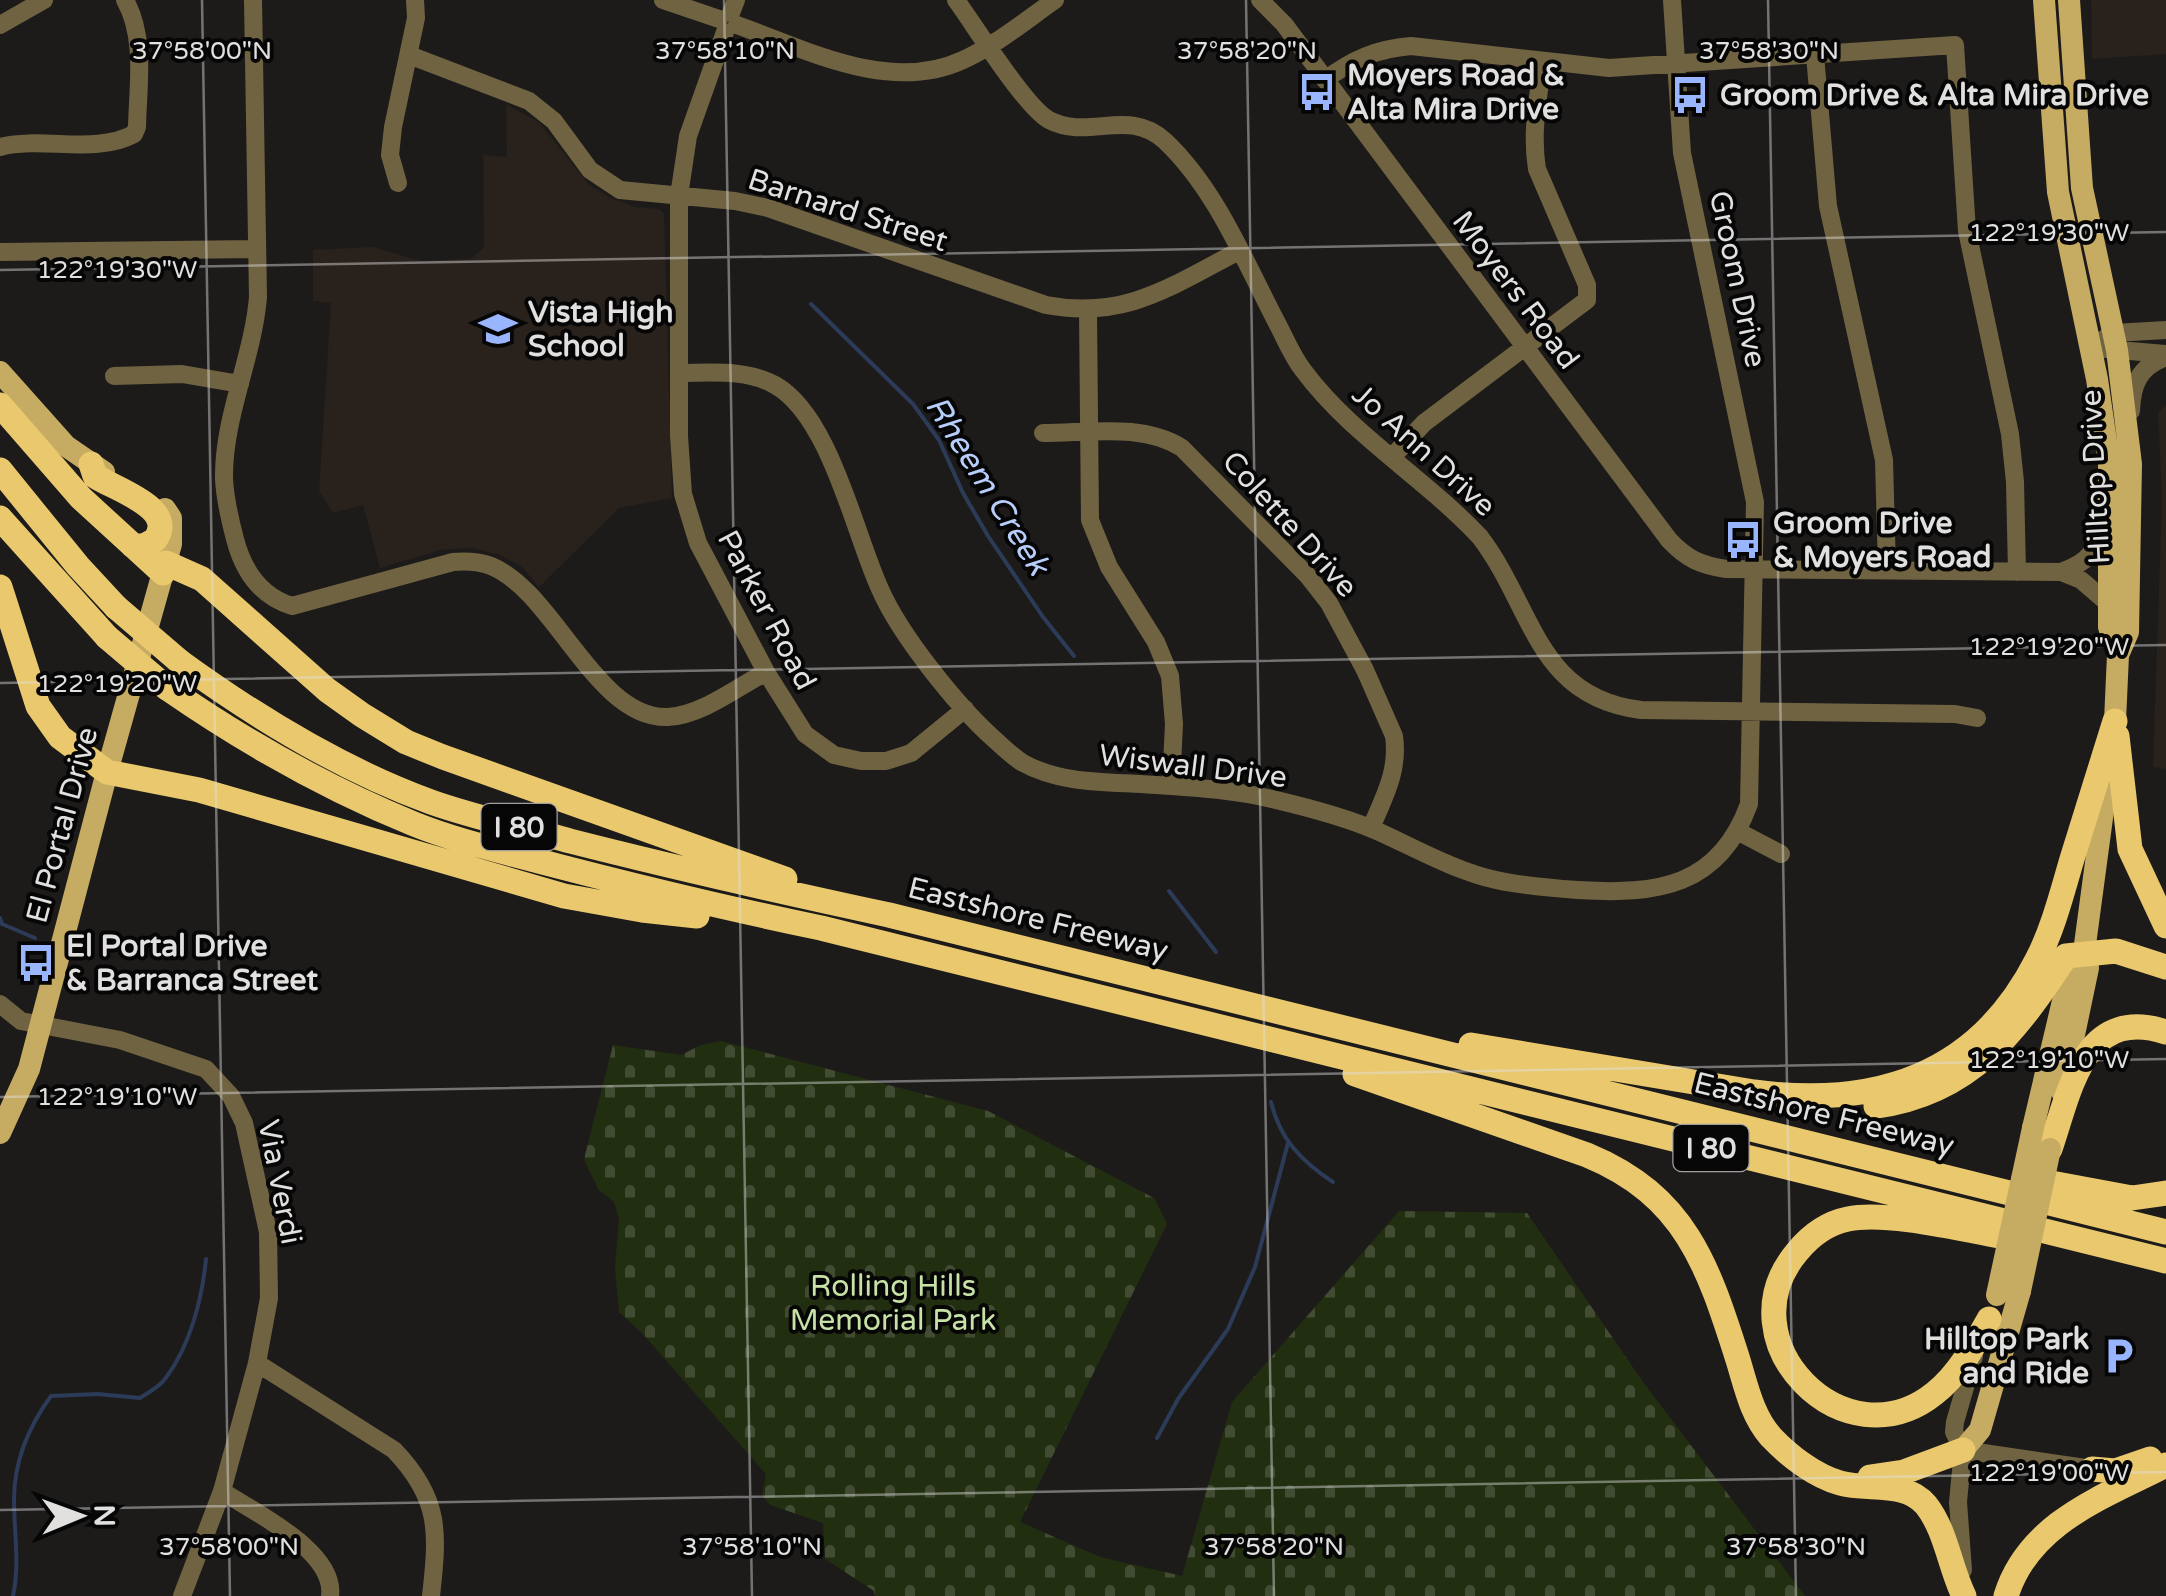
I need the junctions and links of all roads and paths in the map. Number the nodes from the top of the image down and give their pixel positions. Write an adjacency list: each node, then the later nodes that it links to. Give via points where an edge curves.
1 (44, 0): 13 (street)
2 (125, 0): 20 (street, via 139,50 134,134 110,143)
3 (253, 0): 23 (street)
4 (415, 0): 15 (street)
5 (663, 0): 12 (street)
6 (956, 0): 14 (street, Jo Ann Drive)
7 (1055, 0): 14 (street)
8 (1260, 0): 19 (street, Moyers Road)
9 (1672, 0): 18 (street, Groom Drive)
10 (2044, 0): 30 (main road, Hilltop Drive, via 2058,192)
11 (2068, 0): 28 (main road, Hilltop Drive, via 2082,188)
12 (730, 18): 14 (street, via 891,73 946,67); 22 (street, Parker Road, via 688,136)
13 (0, 25)
14 (990, 46): 24 (street, Jo Ann Drive, via 1046,119 1081,129 1124,123 1162,138 1213,202)
15 (409, 55): 21 (street, via 390,155); 22 (street, Barnard Street, via 529,102 554,121 604,182)
16 (1816, 55): 18 (street); 48 (street, via 1828,206 1884,460); 49 (street, via 1955,45 1967,231 2010,434)
17 (1543, 62): 18 (street, via 1609,68); 19 (street, via 1383,48); 29 (street, via 1535,115 1537,170 1587,285 1587,300)
18 (1676, 64): 47 (street, Groom Drive, via 1682,153 1752,476)
19 (1325, 80): 29 (street, Moyers Road)
20 (0, 147)
21 (398, 184)
22 (679, 196): 26 (street, Barnard Street, via 768,208 1046,305); 33 (street, Parker Road)
23 (256, 249): 25 (street); 35 (street, via 256,322)
24 (1239, 251): 26 (street, Barnard Street, via 1155,294); 40 (street, Jo Ann Drive, via 1301,368)
25 (0, 252)
26 (1088, 310): 39 (street)
27 (2166, 330): 28 (street)
28 (2115, 342): 30 (street); 31 (street); 37 (main road, Hilltop Drive)
29 (1524, 346): 40 (street); 47 (street, Moyers Road, via 1687,558)
30 (2090, 347): 41 (main road, Hilltop Drive)
31 (2166, 355): 37 (street, via 2135,381)
32 (0, 372): 42 (main road, El Portal Drive, via 66,446)
33 (679, 373): 54 (street, Parker Road, via 688,510 698,543); 55 (street, Wiswall Drive, via 747,374 774,384 803,407 881,592)
34 (114, 376): 35 (street, via 182,374)
35 (240, 384): 54 (street, via 224,482 241,561 250,578 282,603 302,604 472,561 520,586 615,696 644,714 692,712)
36 (0, 405): 45 (highway, via 80,498)
37 (2130, 432): 53 (main road, Hilltop Drive, via 2128,632)
38 (1044, 433): 39 (street, Colette Drive)
39 (1088, 433): 60 (street, via 1090,520 1097,543 1170,676); 61 (street, Colette Drive, via 1148,433 1182,448 1329,602 1394,736 1394,774)
40 (1392, 456): 56 (street, Jo Ann Drive, via 1480,537 1570,684 1618,708)
41 (2109, 462): 50 (street, via 2096,547 2085,562); 52 (main road, Hilltop Drive)
42 (91, 464): 45 (highway, via 95,476 159,516 155,540); 46 (main road, El Portal Drive, via 160,501 170,518)
43 (0, 470): 64 (highway, Eastshore Freeway / I 80, bridge, via 116,606 222,692 316,748 431,802 687,871)
44 (0, 518): 66 (highway, Eastshore Freeway / I 80, bridge, via 107,637 167,688 304,774 418,826 685,900)
45 (132, 546): 46 (highway)
46 (164, 568): 59 (main road, El Portal Drive); 64 (highway, via 202,579 327,690 406,742)
47 (1755, 569): 48 (street, Moyers Road); 56 (street, Wiswall Drive)
48 (1887, 570): 49 (street, Moyers Road)
49 (2017, 572): 50 (street, Moyers Road)
50 (2061, 572): 52 (street)
51 (0, 587): 59 (highway, via 38,706 60,737)
52 (2110, 605): 53 (main road, Hilltop Drive)
53 (2118, 654): 58 (main road, Hilltop Drive)
54 (766, 672): 55 (street, Parker Road, via 805,734 834,755 861,761 911,753)
55 (965, 709): 60 (street, Wiswall Drive, via 992,738 1037,768 1075,780)
56 (1753, 712): 57 (street, Jo Ann Drive); 62 (street, Wiswall Drive, via 1750,804)
57 (1978, 718)
58 (2115, 721): 65 (highway, via 2130,850); 67 (main road, Hilltop Drive); 74 (highway, via 2048,935 1998,1016 1948,1060 1895,1086 1840,1097)
59 (107, 772): 66 (highway, via 199,790 564,896); 70 (main road, El Portal Drive)
60 (1171, 786): 61 (street, Wiswall Drive, via 1271,798)
61 (1371, 828): 62 (street, Wiswall Drive, via 1493,880 1596,891 1657,890 1682,881 1706,869)
62 (1739, 832): 63 (street)
63 (1781, 854)
64 (889, 916): 72 (highway, Eastshore Freeway / I 80)
65 (2166, 926)
66 (822, 928): 73 (highway, Eastshore Freeway / I 80)
67 (2084, 952): 68 (highway, via 2116,951); 74 (highway, via 2066,956 1997,1049 1939,1088 1861,1107); 77 (main road, Hilltop Drive, via 2088,968); 81 (main road, Hilltop Drive, bridge, via 2070,966)
68 (2166, 967)
69 (0, 1004): 70 (street, Via Verdi, via 21,1021)
70 (39, 1024): 75 (main road, El Portal Drive, via 30,1070); 82 (street, Via Verdi, via 120,1040 206,1070 231,1096 244,1124 268,1232 270,1298)
71 (2166, 1032): 77 (highway, via 2123,1028 2091,1047)
72 (1362, 1033): 74 (highway); 76 (highway, Eastshore Freeway / I 80)
73 (1257, 1036): 80 (highway, Eastshore Freeway / I 80); 85 (highway, via 1588,1155 1649,1190 1697,1248 1753,1406 1771,1437)
74 (1754, 1092)
75 (0, 1133)
76 (1770, 1134): 78 (highway, via 2118,1196); 79 (highway, Eastshore Freeway / I 80)
77 (2050, 1150): 81 (main road, Hilltop Drive, bridge)
78 (2166, 1193)
79 (2166, 1232)
80 (2158, 1259): 81 (highway, via 1899,1220 1848,1219 1818,1232 1794,1255 1778,1289 1779,1345 1795,1374 1835,1406 1867,1414 1903,1410 1934,1394)
81 (2002, 1302): 83 (main road, Hilltop Drive, via 1980,1430); 83 (street, Hilltop Drive, via 1954,1422)
82 (257, 1363): 88 (street, Via Verdi); 91 (street, via 394,1450 410,1467 436,1525)
83 (1963, 1450): 85 (highway, via 1873,1477 1830,1473); 87 (street); 92 (street, Hilltop Drive, via 1959,1532)
84 (2166, 1452): 87 (highway, via 2126,1468)
85 (1794, 1456): 92 (highway, via 1828,1479 1899,1489 1920,1500 1936,1522)
86 (2166, 1465): 93 (highway, via 2050,1528)
87 (2092, 1470)
88 (222, 1491): 89 (street, Via Verdi); 90 (street, via 318,1556 332,1583)
89 (182, 1596)
90 (330, 1596)
91 (431, 1596)
92 (1965, 1596)
93 (2006, 1596)

